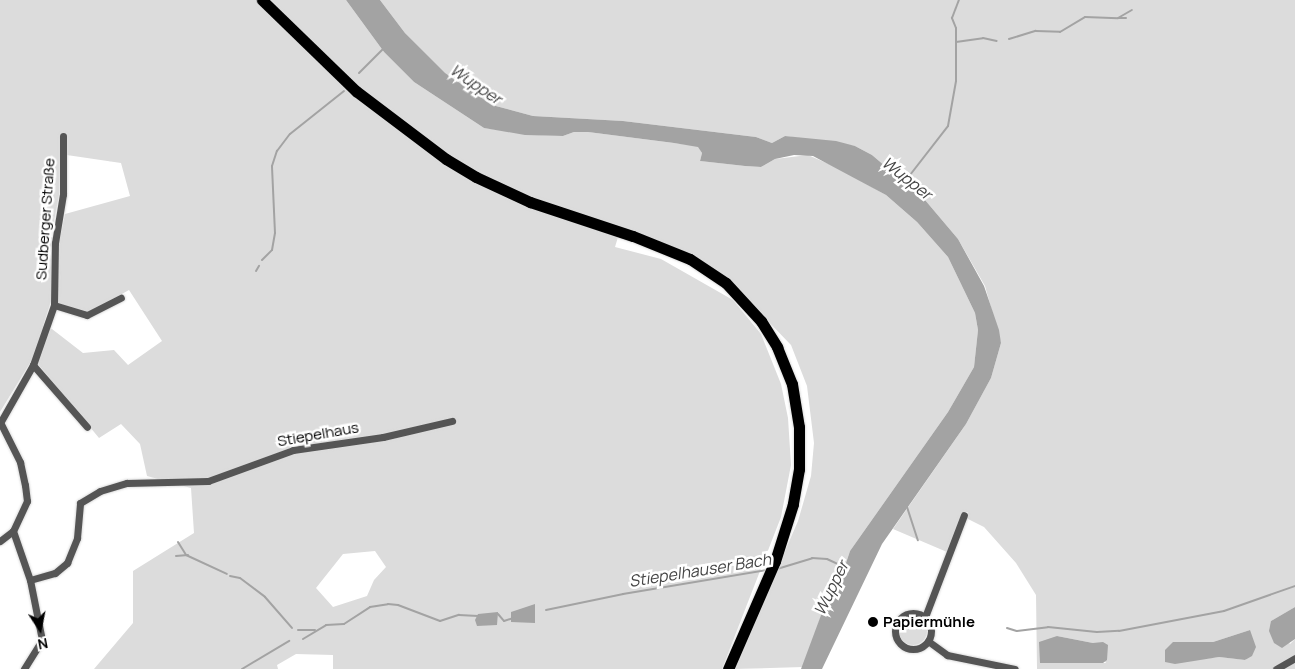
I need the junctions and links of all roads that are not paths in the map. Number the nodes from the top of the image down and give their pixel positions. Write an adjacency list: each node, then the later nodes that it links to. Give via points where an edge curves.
1 (262, 0): 17 (main road, via 363,96 460,168 530,202 664,247 703,267 734,291 773,340 793,389 800,456 788,522)
2 (63, 136): 4 (street, Sudberger Straße)
3 (121, 298): 4 (street, via 88,315)
4 (54, 305): 5 (street, Sudberger Straße)
5 (33, 365): 7 (street, Sudberger Straße); 8 (street)
6 (452, 421): 12 (street, Stiepelhaus, via 383,437 293,450 208,481 127,483 81,500 77,538 68,563 55,573)
7 (0, 423): 10 (street, via 20,462 27,501)
8 (87, 427)
9 (964, 515): 13 (street)
10 (13, 531): 11 (street); 12 (street)
11 (0, 541)
12 (30, 580): 16 (street, via 42,640)
13 (925, 617): 14 (street, via 931,628); 14 (street, via 915,613 904,615 897,623 896,634 906,648 918,648)
14 (928, 641): 18 (street, via 946,655)
15 (1295, 658): 19 (street)
16 (24, 669)
17 (728, 669)
18 (1015, 669)
19 (1276, 669)

